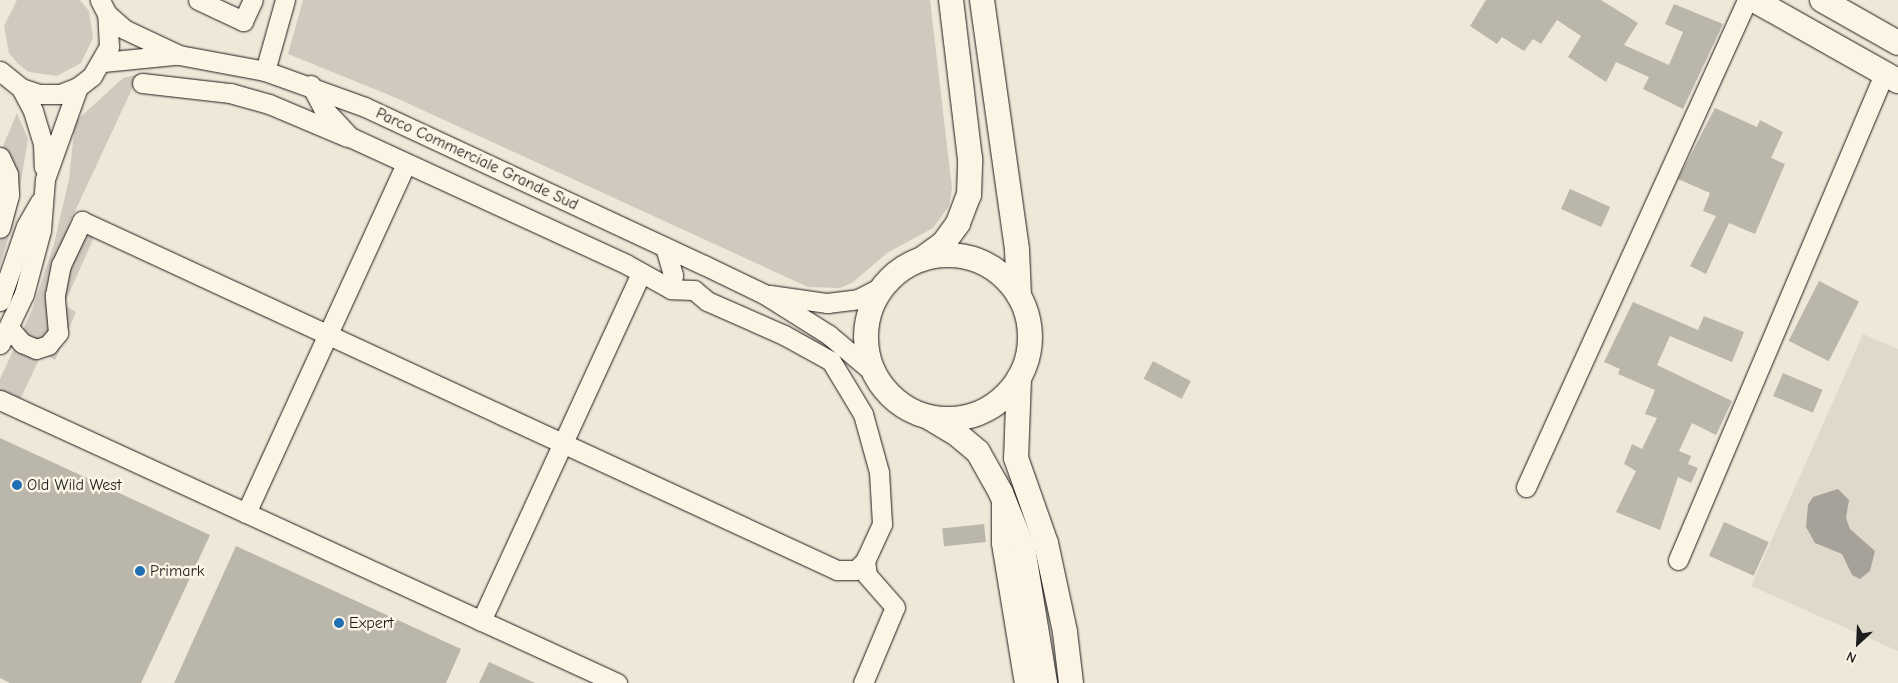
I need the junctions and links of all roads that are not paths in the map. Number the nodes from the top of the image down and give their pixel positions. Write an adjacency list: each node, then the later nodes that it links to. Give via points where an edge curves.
1 (198, 0): 2 (street, via 243,21)
2 (253, 0)
3 (285, 0): 14 (street)
4 (951, 0): 27 (main road, via 970,158 968,195 948,237)
5 (982, 0): 34 (main road, via 1018,250)
6 (1747, 0): 43 (street)
7 (1754, 0): 15 (main road)
8 (1822, 0): 10 (main road)
9 (104, 7): 11 (street, Parco Commerciale Grande Sud, via 124,29); 12 (street, via 110,30)
10 (1898, 43)
11 (180, 55): 12 (street, Parco Commerciale Grande Sud); 14 (street, Parco Commerciale Grande Sud)
12 (103, 62): 18 (street)
13 (0, 71): 19 (street)
14 (265, 71): 17 (street, Parco Commerciale Grande Sud)
15 (1891, 77): 46 (street)
16 (142, 83): 20 (street, via 230,93 270,104)
17 (312, 85): 20 (street, via 323,108); 26 (street, Parco Commerciale Grande Sud)
18 (78, 87): 19 (street, via 60,94 40,94); 23 (street)
19 (21, 88): 23 (street, via 33,111 42,143)
20 (350, 138): 22 (street)
21 (0, 157): 25 (street, via 8,174 9,196)
22 (406, 164): 29 (street, via 626,264); 37 (street)
23 (45, 179): 24 (street)
24 (40, 201): 35 (street, via 26,226); 36 (street, via 41,230 24,294)
25 (0, 228)
26 (665, 247): 28 (street, Parco Commerciale Grande Sud); 31 (street, via 673,275)
27 (922, 259): 30 (main road, via 901,270); 34 (main road, via 950,255 977,261 1001,275)
28 (704, 265): 32 (street); 33 (street, Parco Commerciale Grande Sud)
29 (640, 275): 31 (street); 42 (street)
30 (883, 286): 33 (street, Parco Commerciale Grande Sud, via 858,299 827,304); 38 (main road, via 872,306 866,327 866,350)
31 (671, 289): 32 (street)
32 (694, 290): 47 (street, via 707,301 784,335 831,361 863,414 879,472 882,524)
33 (764, 294): 38 (street, Parco Commerciale Grande Sud, via 829,335)
34 (1019, 296): 39 (main road, via 1030,337)
35 (0, 301)
36 (5, 336): 37 (street, via 36,349 48,345 58,333 55,295 61,266 82,221)
37 (327, 336): 42 (street); 45 (street)
38 (873, 372): 41 (main road, via 886,391 904,407)
39 (1019, 378): 41 (main road, via 1002,399 979,413 953,419); 53 (main road, via 1016,458 1046,543 1065,632)
40 (0, 400): 45 (street)
41 (926, 416): 44 (main road, via 958,434 978,452)
42 (563, 444): 47 (street, via 837,570 856,570); 48 (street)
43 (1526, 487)
44 (1001, 493): 51 (street, via 1001,543); 52 (main road, via 1023,548)
45 (246, 513): 48 (street)
46 (1678, 560)
47 (866, 561): 50 (street, via 867,575 894,607)
48 (481, 621): 49 (street)
49 (617, 683)
50 (863, 683)
51 (1024, 683)
52 (1045, 683)
53 (1071, 683)

